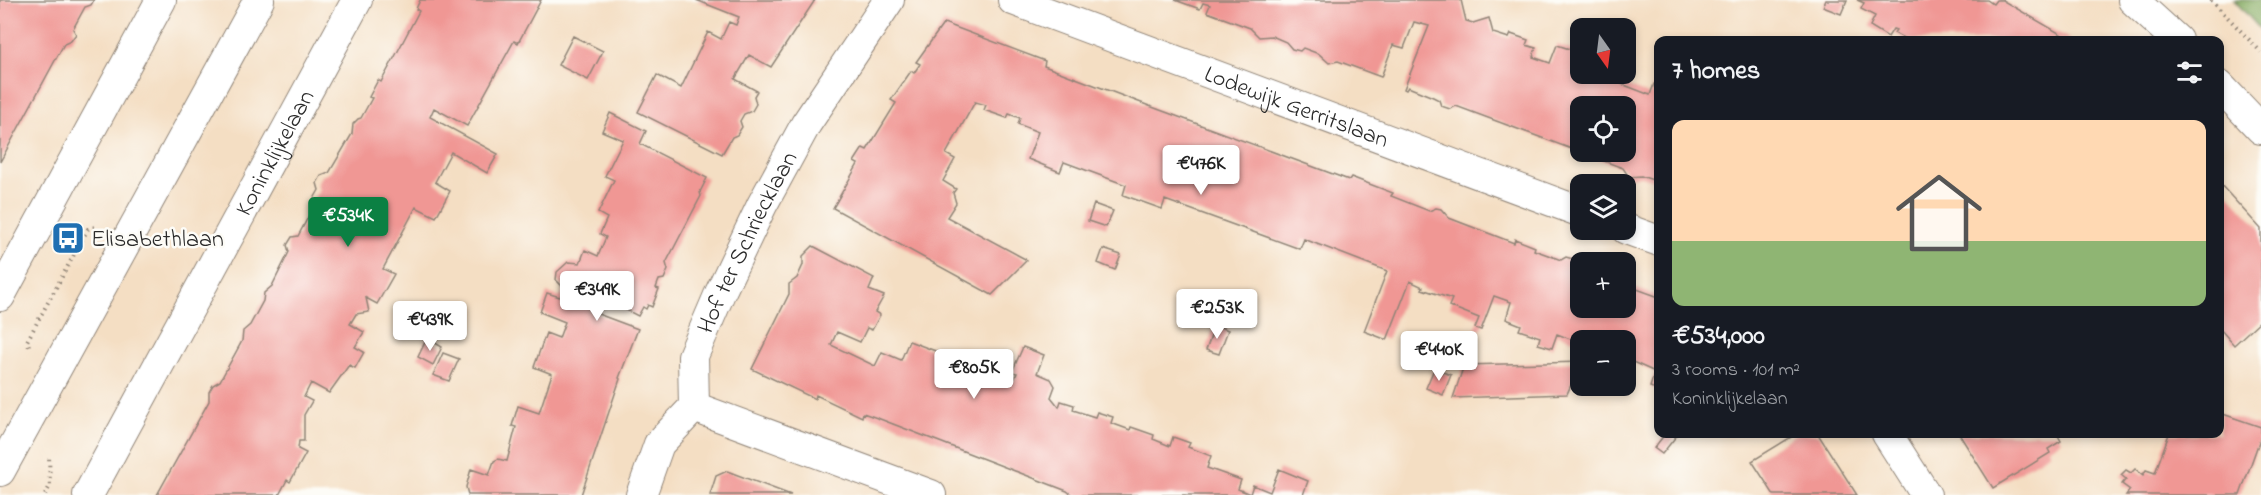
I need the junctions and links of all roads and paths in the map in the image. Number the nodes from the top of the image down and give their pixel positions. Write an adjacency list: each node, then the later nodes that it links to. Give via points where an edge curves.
1 (161, 0): 15 (street)
2 (259, 0): 18 (street)
3 (357, 0): 19 (street, Koninklijkelaan)
4 (889, 0): 16 (street, Hof ter Schriecklaan, via 806,124 724,284 693,356)
5 (1013, 0): 12 (street, Lodewijk Gerritslaan)
6 (2133, 0): 8 (street)
7 (2211, 0): 9 (path)
8 (2172, 36)
9 (2261, 52)
10 (2224, 90): 11 (street)
11 (2261, 129)
12 (1570, 208)
13 (1636, 233): 14 (street)
14 (1654, 239)
15 (0, 296)
16 (694, 406): 20 (street, via 659,444); 21 (street)
17 (1890, 438): 22 (street)
18 (0, 471)
19 (88, 495)
20 (641, 495)
21 (931, 495)
22 (1926, 495)

